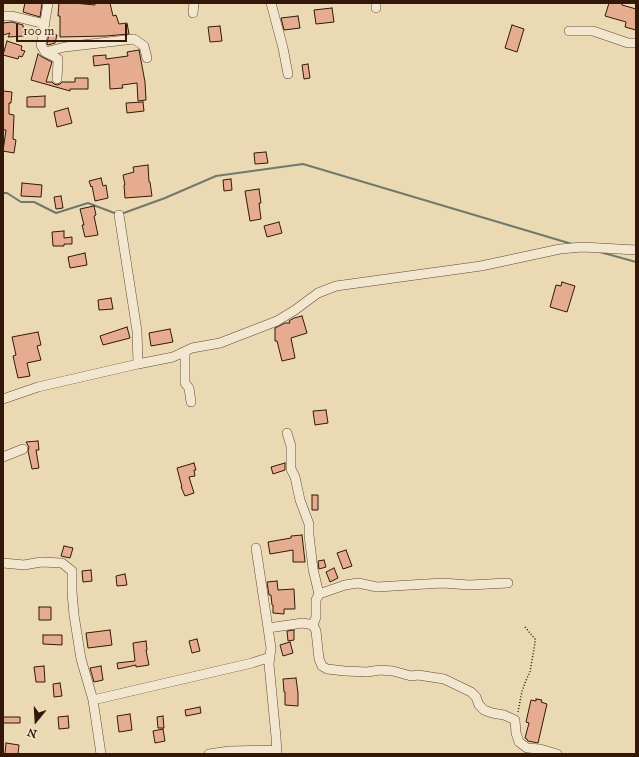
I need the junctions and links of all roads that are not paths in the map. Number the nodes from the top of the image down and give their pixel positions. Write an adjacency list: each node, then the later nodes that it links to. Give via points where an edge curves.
1 (48, 3): 6 (street)
2 (194, 3): 4 (street)
3 (271, 3): 11 (street)
4 (193, 13)
5 (3, 16): 6 (street)
6 (45, 24): 9 (street, via 41,45)
7 (569, 31): 8 (street, via 593,31 628,43)
8 (636, 43)
9 (45, 52): 10 (street, via 134,39 144,46); 12 (street, via 58,59)
10 (147, 58)
11 (288, 74)
12 (57, 78)
13 (119, 215): 16 (street, via 137,331)
14 (636, 250): 15 (street, via 582,247 560,249 481,266 336,286 318,293 277,321 220,343 192,348)
15 (185, 352): 16 (street); 18 (street, via 185,383 189,388)
16 (138, 364): 17 (street, via 38,387)
17 (3, 399)
18 (191, 402)
19 (287, 433): 25 (street, via 291,446 291,469 309,524 313,568)
20 (23, 449): 21 (street)
21 (3, 457)
22 (256, 548): 27 (street)
23 (3, 562): 29 (street, via 62,563 72,571 74,615)
24 (508, 583): 25 (street, via 377,587 358,583)
25 (319, 594): 26 (street)
26 (313, 625): 27 (street, via 303,623); 33 (street, via 316,630 319,659 322,666 327,669 393,671 411,676 444,679 471,692 484,710 515,720 519,742 527,748)
27 (268, 628): 28 (street)
28 (270, 657): 29 (street); 30 (street)
29 (93, 700): 31 (street)
30 (277, 752): 32 (street, via 230,751)
31 (101, 754)
32 (209, 754)
33 (557, 754)

